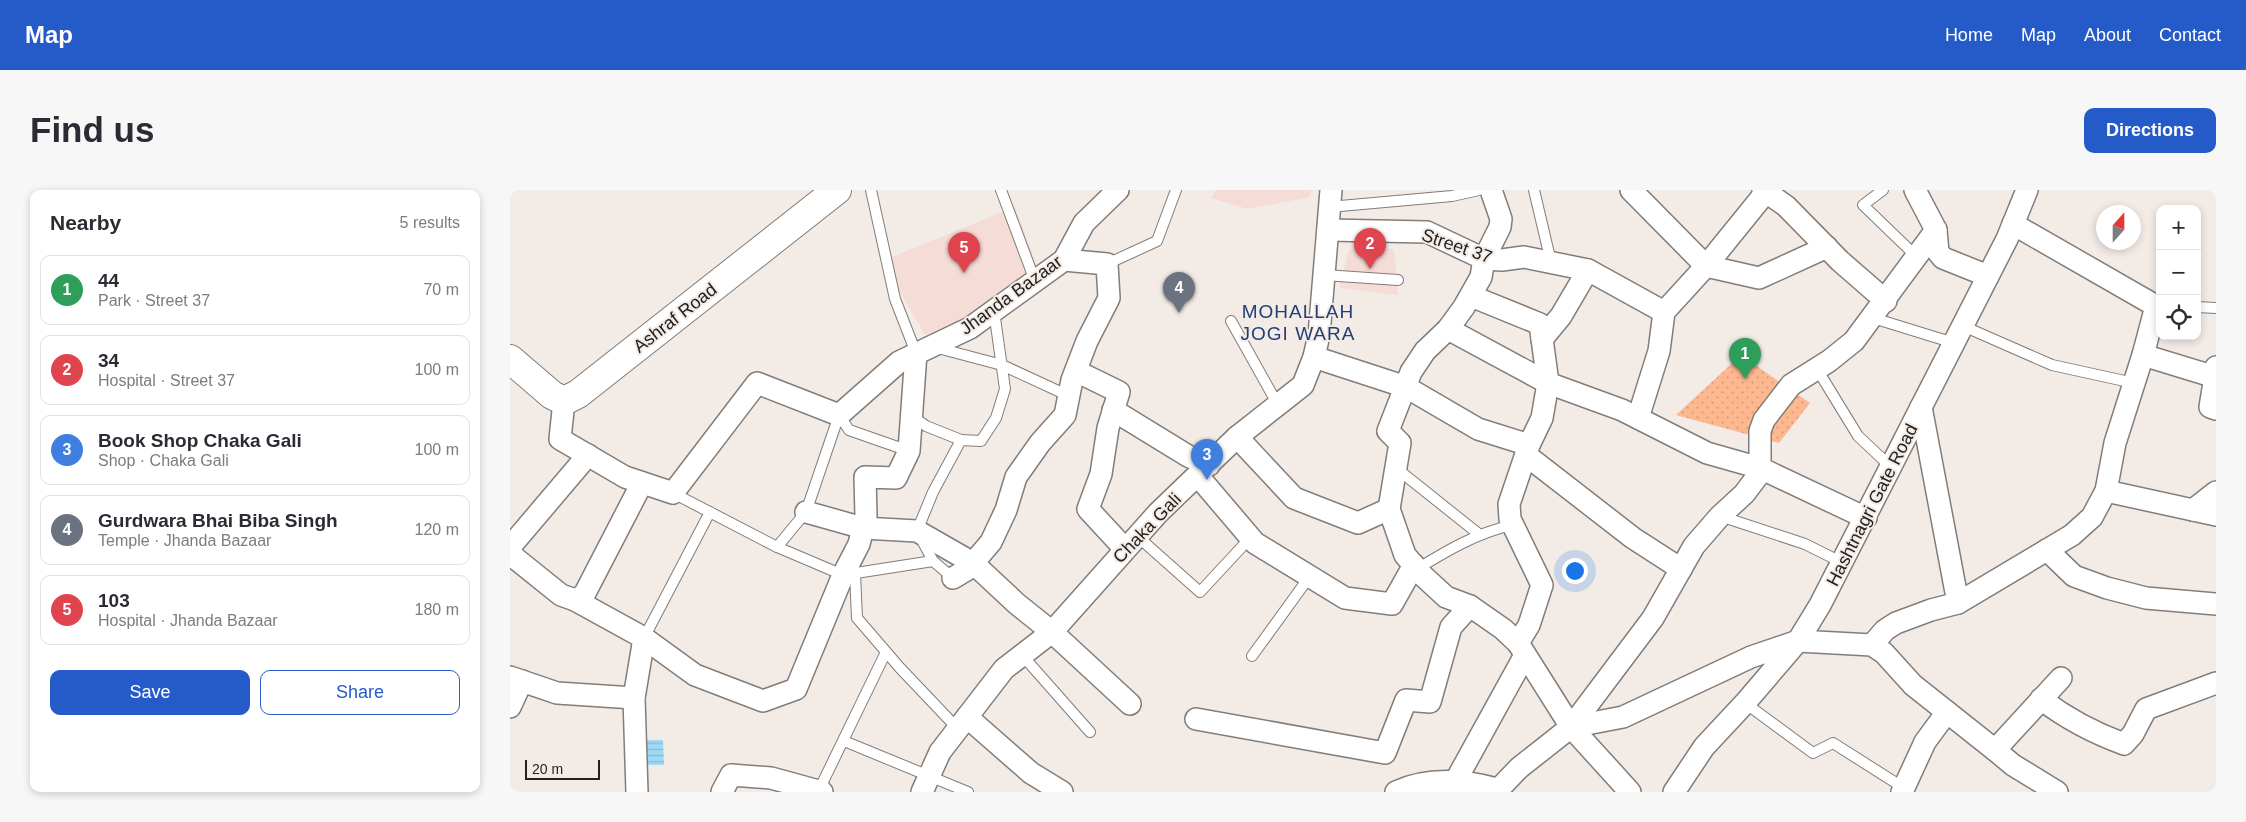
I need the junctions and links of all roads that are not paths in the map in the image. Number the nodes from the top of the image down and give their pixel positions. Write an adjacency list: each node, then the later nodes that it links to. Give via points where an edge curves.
1 (837, 190): 56 (street, Ashraf Road, via 578,394)
2 (871, 190): 43 (lane, via 895,299)
3 (1001, 190): 29 (lane)
4 (1118, 190): 21 (street, Jhanda Bazaar, via 1084,223)
5 (1176, 190): 23 (lane, via 1157,241)
6 (1478, 190): 14 (lane, via 1452,196)
7 (1491, 190): 20 (street, via 1501,219)
8 (1534, 190): 22 (lane)
9 (1631, 190): 24 (street)
10 (1883, 190): 19 (lane, via 1863,205)
11 (1915, 190): 17 (street)
12 (2027, 190): 15 (street, Hashtnagri Gate Road)
13 (1765, 191): 18 (street, via 1786,206); 24 (street)
14 (1330, 198): 16 (street, Chaka Gali)
15 (2013, 224): 27 (street, Hashtnagri Gate Road); 32 (street)
16 (1328, 230): 20 (street, Street 37, via 1427,232); 26 (street, Chaka Gali)
17 (1936, 230): 19 (street); 27 (street, via 1938,252 1943,258)
18 (1826, 247): 24 (street, via 1759,278); 31 (street)
19 (1917, 257): 31 (street)
20 (1484, 259): 22 (street, Street 37, via 1524,257); 30 (street, via 1481,276)
21 (1064, 260): 23 (street); 29 (street, Jhanda Bazaar)
22 (1551, 262): 25 (street, Street 37)
23 (1107, 264): 50 (street, via 1109,298)
24 (1706, 266): 36 (street)
25 (1588, 270): 36 (street, Street 37); 42 (street, via 1561,316)
26 (1324, 274): 28 (lane); 45 (street, Chaka Gali)
27 (1988, 276): 41 (street, Hashtnagri Gate Road)
28 (1398, 280)
29 (1036, 281): 35 (street, Jhanda Bazaar)
30 (1471, 296): 40 (street); 42 (street, via 1540,324)
31 (1886, 301): 38 (street)
32 (2156, 305)
33 (2201, 307): 34 (lane)
34 (2216, 308)
35 (994, 311): 43 (street, Jhanda Bazaar, via 970,328); 47 (lane)
36 (1664, 312): 63 (street, via 1659,351)
37 (2156, 313): 44 (street)
38 (1872, 318): 41 (lane); 49 (street, via 1854,341)
39 (1231, 321): 57 (lane)
40 (1448, 328): 52 (street); 54 (street, via 1425,351)
41 (1958, 334): 53 (lane, via 2052,365); 58 (street, Hashtnagri Gate Road)
42 (1542, 340): 52 (street)
43 (923, 350): 47 (lane); 61 (street, Jhanda Bazaar, via 898,362); 62 (street)
44 (2144, 355): 51 (street); 53 (street)
45 (1314, 358): 54 (street); 57 (street, Chaka Gali, via 1303,385)
46 (510, 359): 56 (street, via 552,395)
47 (1002, 365): 55 (lane); 65 (lane, via 1005,389 996,418 981,441)
48 (2216, 367): 51 (street)
49 (1817, 369): 69 (lane, via 1858,436); 71 (street, via 1792,385 1764,420 1760,431)
50 (1076, 371): 55 (street); 59 (street, via 1119,392)
51 (2216, 377): 60 (street, via 2210,407)
52 (1548, 383): 63 (street); 66 (street, via 1542,418)
53 (2134, 383): 74 (street, via 2115,443)
54 (1406, 386): 66 (street, via 1478,429); 70 (street, via 1388,431 1400,443)
55 (1069, 396): 95 (street, via 1065,416 1040,443 1016,477 1006,510 991,542)
56 (564, 401): 68 (street, via 560,439)
57 (1278, 406): 64 (street, Chaka Gali)
58 (1921, 407): 69 (street, Hashtnagri Gate Road); 103 (street)
59 (1113, 410): 72 (street, via 1188,456); 89 (street, via 1101,474 1088,509)
60 (2216, 410)
61 (839, 415): 67 (lane, via 849,430); 76 (street, via 757,384); 80 (lane)
62 (912, 416): 65 (lane, via 926,426); 67 (street)
63 (1638, 418): 71 (street, via 1707,452)
64 (1237, 437): 72 (street, Chaka Gali); 77 (street, via 1294,498 1358,523)
65 (961, 440): 86 (lane, via 933,492)
66 (1528, 450): 84 (street, via 1509,504); 98 (street, via 1613,524)
67 (909, 451): 85 (street, via 896,478 865,477 866,516)
68 (588, 455): 73 (street); 91 (street)
69 (1891, 467): 83 (street, Hashtnagri Gate Road)
70 (1396, 468): 77 (street); 87 (lane)
71 (1760, 468): 82 (street, via 1744,494); 83 (street)
72 (1204, 470): 88 (street); 89 (street, Chaka Gali)
73 (642, 483): 76 (street); 102 (street, via 584,594)
74 (2106, 491): 78 (street); 92 (street, via 2092,517 2072,535)
75 (2216, 492): 78 (street)
76 (674, 493): 79 (lane)
77 (1389, 509): 97 (street, via 1405,555)
78 (2193, 510): 81 (street)
79 (710, 512): 90 (lane); 107 (lane)
80 (806, 512): 85 (street); 90 (lane)
81 (2216, 515)
82 (1720, 516): 96 (lane, via 1805,544); 98 (street, via 1694,546)
83 (1866, 518): 96 (street, Hashtnagri Gate Road)
84 (1512, 524): 87 (lane); 110 (street, via 1542,585)
85 (863, 528): 86 (street); 99 (street)
86 (917, 531): 94 (lane); 95 (street)
87 (1480, 535): 97 (lane)
88 (1250, 537): 89 (lane, via 1200,592); 100 (street)
89 (1131, 543): 106 (street, Chaka Gali)
90 (777, 547): 99 (lane)
91 (510, 548)
92 (2047, 550): 103 (street); 104 (street, via 2074,576 2107,588 2146,598)
93 (510, 554): 102 (street, via 561,595)
94 (933, 560): 99 (lane); 101 (lane)
95 (973, 563): 101 (street); 106 (street)
96 (1843, 563): 108 (street, Hashtnagri Gate Road)
97 (1416, 567): 100 (street, via 1392,604 1345,598); 105 (street, via 1446,597)
98 (1681, 569): 125 (street, via 1653,618)
99 (849, 574): 107 (street, via 796,689 763,701 695,675); 111 (lane, via 857,618)
100 (1310, 576): 113 (lane)
101 (954, 578)
102 (575, 600): 107 (street)
103 (1958, 603): 109 (street, via 1896,624 1885,630)
104 (2216, 604)
105 (1470, 606): 110 (street, via 1503,629); 123 (street, via 1451,627 1430,702 1406,700 1385,753)
106 (1052, 632): 112 (street, Chaka Gali); 120 (street)
107 (644, 638): 117 (street)
108 (1798, 641): 109 (street); 119 (street, Hashtnagri Gate Road); 125 (street, via 1751,657 1623,717)
109 (1872, 645): 122 (street, via 1884,653 1913,685)
110 (1522, 649): 125 (street); 129 (street)
111 (886, 652): 124 (lane); 127 (lane)
112 (1022, 655): 124 (street, Chaka Gali, via 1004,669); 126 (lane)
113 (1252, 656)
114 (2061, 678): 118 (street)
115 (516, 679): 117 (street, via 557,693); 121 (street)
116 (2216, 683): 118 (street, via 2146,709 2124,744 2066,717)
117 (634, 698): 134 (street)
118 (2041, 699): 128 (street)
119 (1745, 703): 131 (lane, via 1813,753 1833,743); 140 (street, Hashtnagri Gate Road, via 1704,747)
120 (1130, 704)
121 (510, 707)
122 (1947, 712): 128 (street); 131 (street, via 1925,742)
123 (1196, 719)
124 (962, 723): 130 (street, Chaka Gali, via 940,752); 137 (street)
125 (1570, 726): 133 (street); 139 (street)
126 (1090, 732)
127 (844, 741): 130 (lane); 132 (lane)
128 (1995, 750): 141 (street)
129 (1455, 782): 133 (street, via 1475,782); 138 (street, via 1423,783)
130 (925, 784): 136 (lane)
131 (1903, 790)
132 (820, 791): 135 (street, via 771,778 731,775)
133 (1496, 791)
134 (637, 792)
135 (722, 792)
136 (968, 792)
137 (1062, 792)
138 (1396, 792)
139 (1630, 792)
140 (1674, 792)
141 (2057, 792)

